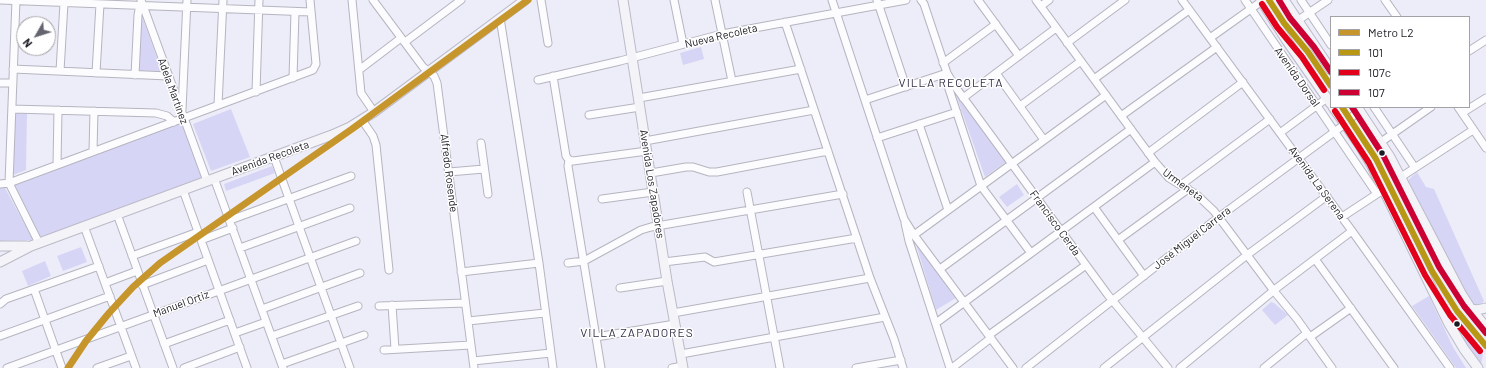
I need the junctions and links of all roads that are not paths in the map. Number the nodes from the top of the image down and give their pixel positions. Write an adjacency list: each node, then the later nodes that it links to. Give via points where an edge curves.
1 (0, 0): 2 (street)
2 (16, 0): 29 (street); 64 (street)
3 (223, 0): 34 (street)
4 (259, 0): 35 (street)
5 (310, 0): 39 (street)
6 (352, 0): 65 (street)
7 (373, 0): 50 (street, Alfredo Rosende)
8 (461, 0): 50 (street)
9 (525, 0): 43 (main road, Avenida Recoleta)
10 (541, 0): 52 (street)
11 (623, 0): 59 (main road, Avenida Los Zapadores)
12 (674, 0): 55 (street)
13 (715, 0): 48 (street)
14 (832, 0): 40 (street)
15 (906, 0): 28 (street, Nueva Recoleta)
16 (921, 0): 61 (street, Francisco Cerda)
17 (978, 0): 46 (street)
18 (1036, 0): 33 (street, Urmeneta)
19 (1049, 0): 33 (street)
20 (1125, 0): 53 (street)
21 (1245, 0): 37 (street, Avenida Dorsal)
22 (1284, 0): 44 (main road)
23 (1301, 0): 41 (street)
24 (1328, 0): 41 (street)
25 (1385, 0): 42 (street)
26 (1185, 1): 36 (street, Avenida La Serena)
27 (1261, 1): 37 (street); 87 (main road, Avenida Dorsal)
28 (878, 2): 40 (street, Nueva Recoleta); 81 (street)
29 (64, 3): 31 (street); 66 (street)
30 (141, 3): 31 (street); 32 (street); 71 (street); 72 (street, Adela Martínez)
31 (100, 4): 68 (street)
32 (187, 4): 34 (street); 105 (street)
33 (1040, 6): 47 (street, Urmeneta)
34 (223, 9): 35 (street); 89 (street)
35 (259, 10): 38 (street); 82 (street)
36 (1189, 10): 49 (street, Avenida La Serena); 75 (street)
37 (1250, 10): 49 (street); 92 (street, Avenida Dorsal)
38 (295, 12): 39 (street); 74 (street)
39 (311, 12): 74 (street, via 316,64 314,68)
40 (836, 13): 45 (street, Nueva Recoleta); 86 (street)
41 (1309, 13): 44 (street); 54 (street)
42 (1396, 16)
43 (500, 18): 67 (main road, Avenida Recoleta); 190 (street)
44 (1297, 20): 63 (main road)
45 (785, 22): 48 (street, Nueva Recoleta); 62 (street)
46 (996, 24): 58 (street); 61 (street)
47 (1056, 28): 53 (street, Urmeneta); 58 (street)
48 (722, 34): 55 (street, Nueva Recoleta); 77 (street)
49 (1210, 38): 56 (street, Avenida La Serena)
50 (403, 40): 65 (street); 67 (street, Alfredo Rosende)
51 (1486, 40): 57 (street)
52 (548, 43)
53 (1067, 43): 60 (street, Urmeneta)
54 (1330, 43)
55 (683, 44): 59 (street, Nueva Recoleta)
56 (1217, 47): 78 (street, Avenida La Serena); 106 (street)
57 (1470, 50)
58 (1019, 56): 70 (street)
59 (632, 58): 73 (street, Nueva Recoleta); 88 (main road, Avenida Los Zapadores)
60 (1081, 62): 75 (street, Urmeneta); 91 (street)
61 (943, 63): 69 (street, Francisco Cerda)
62 (801, 69): 77 (street); 99 (street)
63 (1330, 69)
64 (14, 70): 66 (street); 80 (street)
65 (359, 70): 102 (street, via 361,93)
66 (60, 71): 68 (street)
67 (428, 72): 102 (main road, Avenida Recoleta); 135 (street, Alfredo Rosende, via 434,76 437,83)
68 (96, 73): 71 (street)
69 (947, 73): 81 (street); 84 (street, Francisco Cerda); 103 (street, Francisco Cerda, via 949,90)
70 (996, 73): 84 (street); 91 (street)
71 (135, 75): 72 (street)
72 (168, 76): 105 (street, Adela Martínez)
73 (553, 76): 76 (street, Nueva Recoleta); 129 (street, via 566,156)
74 (293, 78): 82 (street)
75 (1094, 79): 83 (street, Urmeneta)
76 (538, 80)
77 (732, 81): 88 (street)
78 (1243, 82): 107 (street, Avenida La Serena); 126 (street)
79 (0, 83): 80 (street)
80 (13, 83): 96 (street)
81 (906, 87): 86 (street)
82 (256, 92): 89 (street)
83 (1106, 95): 106 (street, Urmeneta); 118 (street)
84 (963, 98): 131 (street, Francisco Cerda)
85 (1486, 98): 90 (street)
86 (865, 100): 117 (street)
87 (1329, 101): 92 (street)
88 (639, 102): 104 (street); 119 (main road, Avenida Los Zapadores)
89 (218, 105): 105 (street)
90 (1470, 105)
91 (1020, 106): 118 (street)
92 (1317, 106): 114 (street, Avenida Dorsal); 115 (street)
93 (1334, 108): 111 (main road, Avenida Dorsal)
94 (1375, 108): 116 (street)
95 (1431, 108): 116 (street)
96 (12, 109): 98 (street); 140 (street)
97 (1358, 109): 111 (street, José Miguel Carrera); 120 (main road)
98 (58, 110): 101 (street); 132 (street)
99 (814, 110): 119 (street); 124 (street)
100 (1460, 110): 113 (street)
101 (94, 111): 109 (street, via 156,113 167,116); 125 (street)
102 (374, 112): 108 (main road, Avenida Recoleta)
103 (957, 112): 110 (street); 143 (street, Francisco Cerda)
104 (589, 115)
105 (183, 116): 109 (street); 139 (street, Adela Martínez)
106 (1121, 116): 112 (street, Urmeneta)
107 (1270, 119): 115 (street, Avenida La Serena); 142 (street)
108 (362, 120): 127 (main road, Avenida Recoleta, via 332,135); 195 (street, via 376,145)
109 (174, 122): 125 (street)
110 (919, 124): 117 (street); 158 (street)
111 (1345, 124): 114 (street, José Miguel Carrera); 148 (main road, Avenida Dorsal, via 1365,155)
112 (1131, 129): 126 (street, Urmeneta); 153 (street)
113 (1473, 130): 122 (street); 133 (street)
114 (1335, 131): 128 (street, José Miguel Carrera); 148 (street, Avenida Dorsal)
115 (1280, 133): 128 (street, Avenida La Serena)
116 (1392, 134): 120 (street); 133 (street)
117 (877, 138): 162 (street)
118 (1044, 140): 131 (street)
119 (646, 141): 123 (main road, Avenida Los Zapadores)
120 (1381, 142): 138 (main road)
121 (481, 143): 134 (street)
122 (1486, 148)
123 (647, 151): 129 (street); 136 (main road, Avenida Los Zapadores)
124 (828, 151): 136 (street, via 717,172 686,167); 150 (street)
125 (93, 152): 132 (street)
126 (1148, 153): 130 (street, Urmeneta)
127 (274, 157): 139 (main road, Avenida Recoleta); 152 (street)
128 (1299, 158): 151 (street, Avenida La Serena); 160 (street, José Miguel Carrera)
129 (569, 160): 187 (street)
130 (1155, 162): 142 (street, Urmeneta, via 1164,173); 155 (street)
131 (1012, 164): 143 (street); 153 (street, Francisco Cerda)
132 (57, 165): 140 (street)
133 (1416, 168): 138 (street)
134 (484, 169): 135 (street); 149 (street)
135 (449, 172): 197 (street, Alfredo Rosende)
136 (650, 173): 146 (main road, Avenida Los Zapadores)
137 (351, 176): 152 (street)
138 (1401, 177): 222 (main road, via 1457,287)
139 (211, 180): 145 (main road, Avenida Recoleta); 163 (street, Adela Martínez)
140 (9, 183): 141 (street); 177 (street)
141 (0, 184)
142 (1181, 185): 144 (street, Urmeneta)
143 (982, 186): 158 (street); 164 (street, Francisco Cerda)
144 (1188, 189): 160 (street, Urmeneta, via 1203,199); 175 (street)
145 (183, 190): 159 (main road, Avenida Recoleta); 171 (street)
146 (653, 192): 154 (street); 166 (main road, Avenida Los Zapadores)
147 (747, 192): 157 (street)
148 (1381, 192): 161 (street); 284 (main road, Avenida Dorsal, via 1449,324)
149 (488, 194)
150 (843, 194): 157 (street); 173 (street)
151 (1327, 196): 161 (street, Avenida La Serena); 182 (street)
152 (289, 198): 163 (street); 167 (street)
153 (1037, 198): 164 (street); 169 (street, Francisco Cerda)
154 (602, 199)
155 (1094, 207): 169 (street); 175 (street)
156 (350, 208): 167 (street)
157 (750, 210): 166 (street); 181 (street)
158 (948, 210): 172 (street)
159 (117, 214): 165 (main road, Avenida Recoleta); 183 (street)
160 (1219, 217): 182 (street, Urmeneta); 199 (street, José Miguel Carrera)
161 (1342, 217): 170 (street, Avenida La Serena)
162 (904, 219): 172 (street); 232 (street)
163 (230, 220): 168 (street, Adela Martínez)
164 (1007, 220): 180 (street, Francisco Cerda); 194 (street)
165 (84, 226): 177 (main road, Avenida Recoleta); 193 (street)
166 (659, 226): 187 (street, via 641,230); 189 (main road, Avenida Los Zapadores)
167 (299, 227): 179 (street); 184 (street)
168 (233, 228): 174 (street); 179 (street, Adela Martínez)
169 (1061, 231): 180 (street); 192 (street, Francisco Cerda)
170 (1352, 231): 185 (street); 283 (street, Avenida La Serena)
171 (198, 232): 174 (street); 183 (street)
172 (914, 235): 194 (street)
173 (857, 238): 181 (street); 200 (street)
174 (201, 240): 186 (street)
175 (1118, 240): 199 (street)
176 (356, 241): 184 (street, Manuel Ortiz)
177 (35, 244): 178 (main road, Avenida Recoleta); 188 (main road, Avenida Recoleta)
178 (0, 246)
179 (240, 248): 201 (street, Adela Martínez)
180 (1031, 253): 213 (street)
181 (759, 254): 189 (street, via 714,262 705,257); 211 (street)
182 (1246, 255): 209 (street, Urmeneta); 244 (street)
183 (132, 256): 196 (street)
184 (310, 257): 201 (street, Manuel Ortiz); 205 (street)
185 (1315, 259): 209 (street); 219 (street)
186 (208, 260): 204 (street); 208 (street)
187 (584, 261): 191 (street); 241 (street)
188 (0, 262)
189 (664, 262): 202 (main road, Avenida Los Zapadores)
190 (539, 263): 197 (street); 223 (street)
191 (568, 263)
192 (1086, 265): 212 (street, Francisco Cerda); 243 (street)
193 (99, 266): 203 (street); 207 (street)
194 (940, 269): 213 (street)
195 (388, 270)
196 (137, 271): 203 (street); 204 (street)
197 (461, 272): 215 (street, Alfredo Rosende)
198 (360, 273): 205 (street)
199 (1144, 276): 212 (street, José Miguel Carrera)
200 (870, 278): 211 (street); 227 (street)
201 (251, 279): 208 (street, Manuel Ortiz); 221 (street, Adela Martínez)
202 (667, 281): 206 (street); 224 (main road, Avenida Los Zapadores)
203 (105, 283): 210 (street)
204 (142, 284): 225 (street)
205 (321, 287): 221 (street); 226 (street)
206 (620, 288)
207 (34, 289): 214 (street); 228 (street)
208 (219, 290): 225 (street, Manuel Ortiz); 229 (street)
209 (1274, 291): 238 (street, Urmeneta); 279 (street)
210 (110, 296): 228 (street); 234 (street)
211 (767, 296): 224 (street); 242 (street)
212 (1112, 300): 244 (street, Francisco Cerda); 276 (street, José Miguel Carrera)
213 (964, 302): 232 (street); 243 (street)
214 (1, 303)
215 (465, 303): 216 (street); 230 (street, Alfredo Rosende)
216 (392, 305): 218 (street); 251 (street)
217 (358, 306): 226 (street)
218 (379, 306)
219 (1351, 308): 238 (street); 282 (street)
220 (1486, 308): 222 (main road)
221 (262, 309): 231 (street, Adela Martínez)
222 (1471, 309): 235 (main road)
223 (545, 312): 230 (street); 252 (street)
224 (673, 313): 233 (main road, Avenida Los Zapadores)
225 (153, 315): 234 (street, Manuel Ortiz); 246 (street)
226 (331, 315): 240 (street); 245 (street)
227 (885, 317): 242 (street); 255 (street)
228 (45, 320): 239 (street); 249 (street)
229 (230, 320): 236 (street); 246 (street)
230 (468, 321): 247 (street, Alfredo Rosende)
231 (266, 322): 236 (street); 240 (street, Adela Martínez)
232 (936, 323): 274 (street)
233 (675, 324): 241 (street); 253 (main road, Avenida Los Zapadores)
234 (121, 326): 249 (street, Manuel Ortiz); 254 (street)
235 (1486, 327)
236 (235, 334): 248 (street)
237 (364, 335): 245 (street)
238 (1308, 335): 280 (street); 281 (street, Urmeneta)
239 (0, 336)
240 (272, 336): 258 (street, Adela Martínez)
241 (596, 337): 269 (street)
242 (774, 337): 253 (street); 271 (street)
243 (990, 337): 274 (street); 275 (street)
244 (1142, 337): 277 (street); 278 (street, Francisco Cerda)
245 (341, 343): 258 (street); 267 (street)
246 (164, 344): 264 (street)
247 (471, 346): 251 (street); 257 (street, Alfredo Rosende)
248 (240, 348): 265 (street); 266 (street)
249 (56, 350): 256 (street, Manuel Ortiz); 261 (street)
250 (384, 350): 251 (street)
251 (394, 350)
252 (551, 353): 257 (street); 268 (street)
253 (681, 354): 259 (main road, Avenida Los Zapadores)
254 (132, 356): 262 (street); 263 (street)
255 (901, 360): 272 (street); 273 (street)
256 (25, 365): 260 (street, Manuel Ortiz)
257 (473, 365)
258 (282, 366)
259 (683, 367): 270 (street)
260 (7, 368)
261 (62, 368)
262 (97, 368)
263 (136, 368)
264 (173, 368)
265 (184, 368)
266 (247, 368)
267 (350, 368)
268 (553, 368)
269 (601, 368)
270 (672, 368)
271 (780, 368)
272 (856, 368)
273 (903, 368)
274 (951, 368)
275 (1013, 368)
276 (1026, 368)
277 (1104, 368)
278 (1168, 368)
279 (1180, 368)
280 (1264, 368)
281 (1332, 368)
282 (1394, 368)
283 (1450, 368)
284 (1478, 368)

